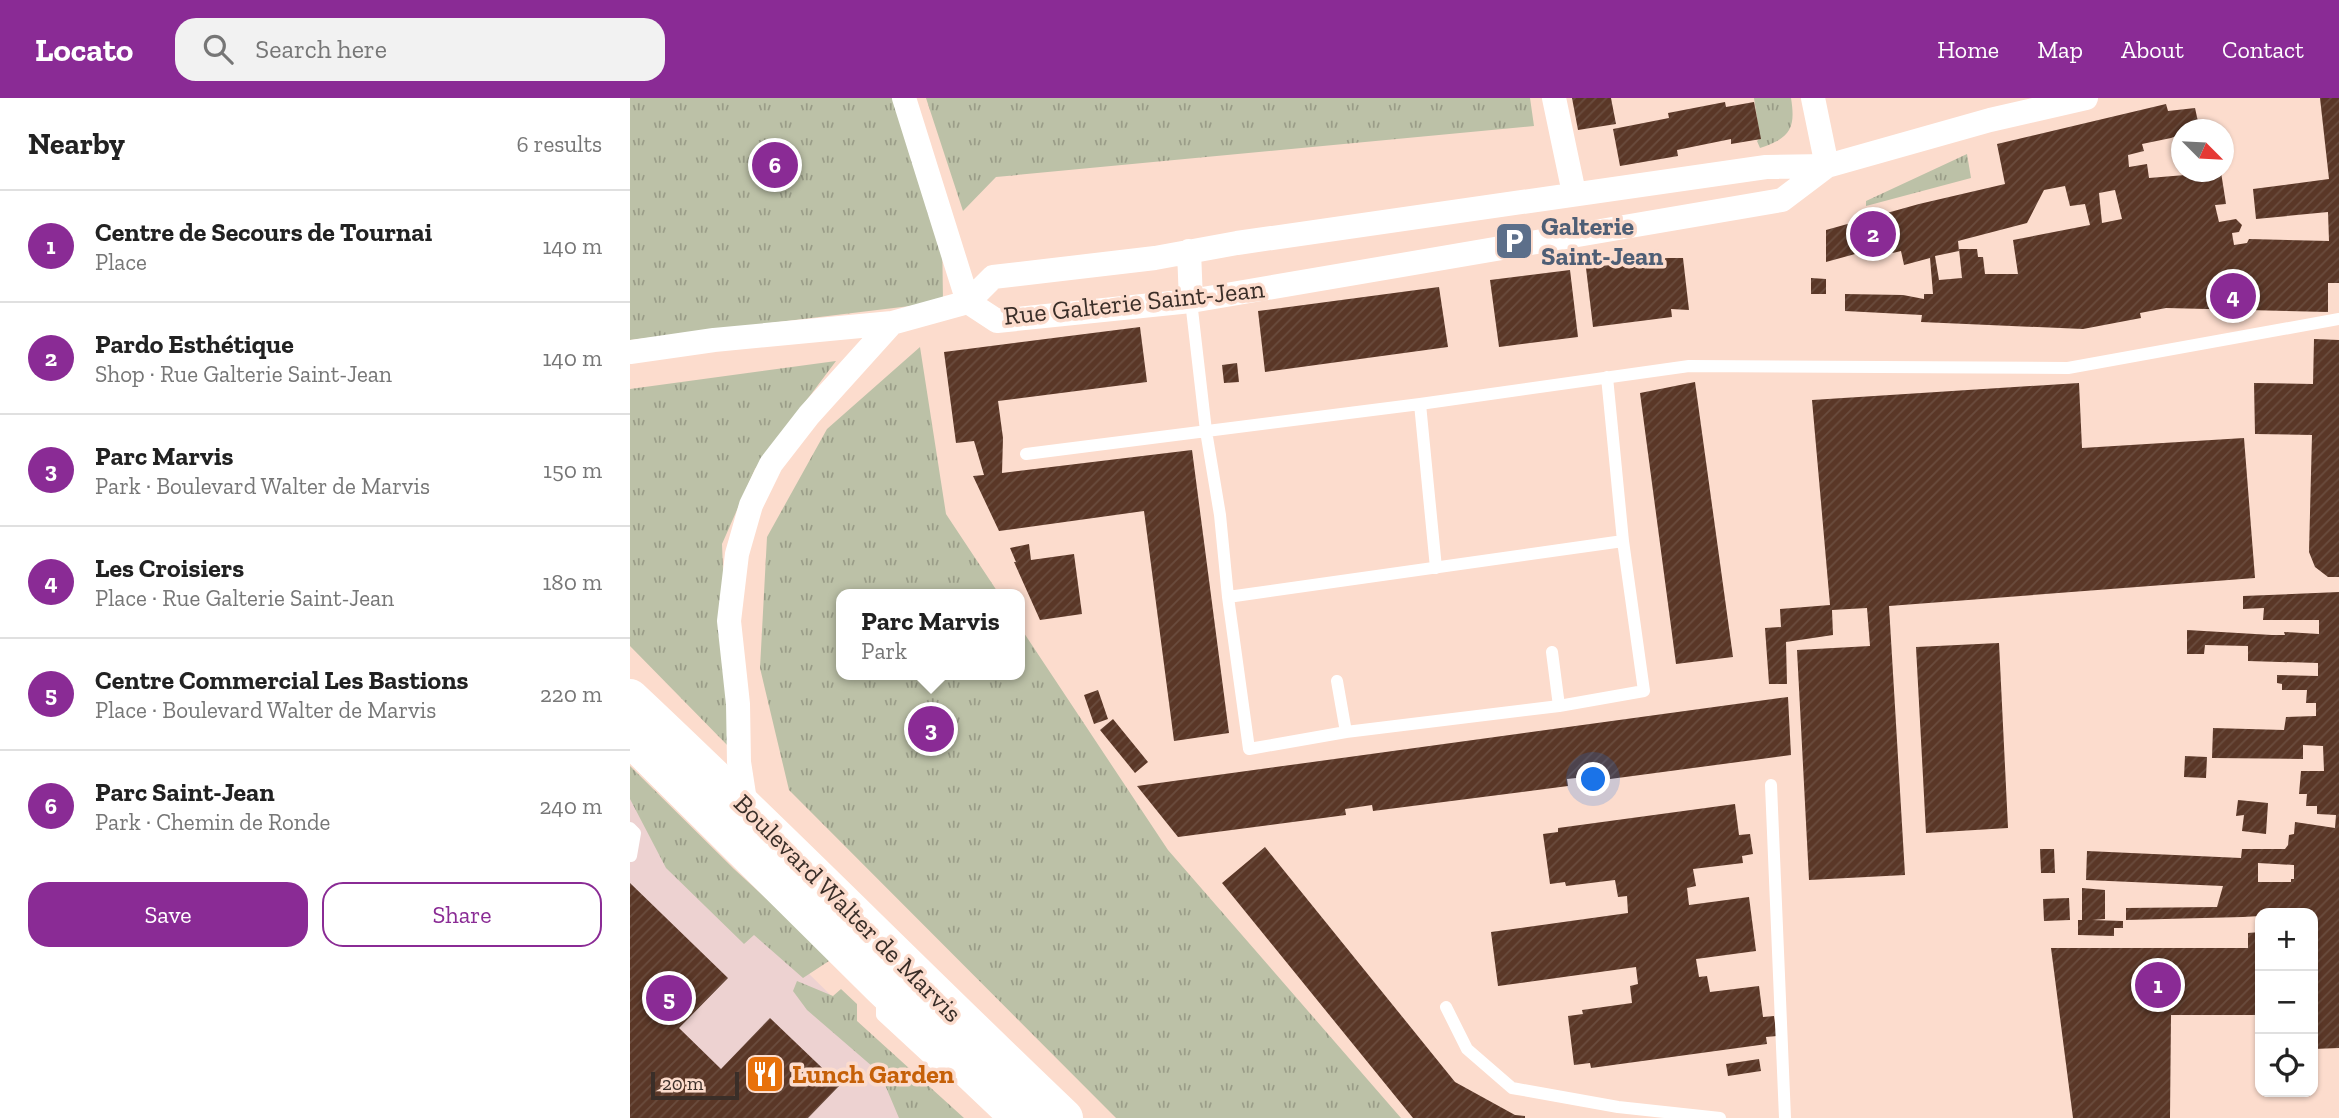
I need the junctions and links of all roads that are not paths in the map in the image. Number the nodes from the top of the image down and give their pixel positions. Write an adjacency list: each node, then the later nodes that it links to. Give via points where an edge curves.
1 (904, 98): 9 (street)
2 (1554, 98): 6 (street)
3 (1813, 98): 5 (street)
4 (2086, 98): 5 (street, Rue Galterie Saint-Jean)
5 (1827, 166): 6 (street, Rue Galterie Saint-Jean, via 1766,167); 8 (street, Rue Galterie Saint-Jean, via 1782,200)
6 (1574, 194): 7 (street, Rue Galterie Saint-Jean)
7 (1189, 251): 8 (street); 9 (street, Rue Galterie Saint-Jean, via 993,277)
8 (1191, 300): 9 (street, Rue Galterie Saint-Jean, via 997,321); 15 (lane)
9 (968, 302): 11 (street)
10 (2339, 319): 13 (lane, via 2068,368 1689,366)
11 (892, 323): 12 (street); 27 (street, via 771,464 751,505 737,554 729,621)
12 (630, 352)
13 (1607, 377): 14 (lane); 17 (lane)
14 (1420, 404): 15 (lane); 18 (lane)
15 (1206, 431): 16 (lane); 19 (lane)
16 (1026, 454)
17 (1623, 541): 18 (lane); 23 (lane, via 1644,691)
18 (1436, 568): 19 (lane)
19 (1228, 597): 24 (lane, via 1249,749)
20 (1552, 652): 23 (lane)
21 (1337, 681): 24 (lane)
22 (630, 698): 27 (main road, Boulevard Walter de Marvis)
23 (1559, 706): 24 (lane)
24 (1346, 732)
25 (630, 737): 30 (main road, Boulevard Walter de Marvis)
26 (1771, 785): 36 (lane)
27 (746, 807): 34 (main road, Boulevard Walter de Marvis)
28 (630, 828): 29 (lane, via 635,833)
29 (631, 856)
30 (882, 987): 32 (lane, Boulevard Walter de Marvis, via 882,1015); 33 (main road, Boulevard Walter de Marvis)
31 (1446, 1007): 35 (lane, via 1467,1049 1512,1088 1618,1107)
32 (963, 1090)
33 (1020, 1118)
34 (1065, 1118)
35 (1720, 1118)
36 (1785, 1118)

